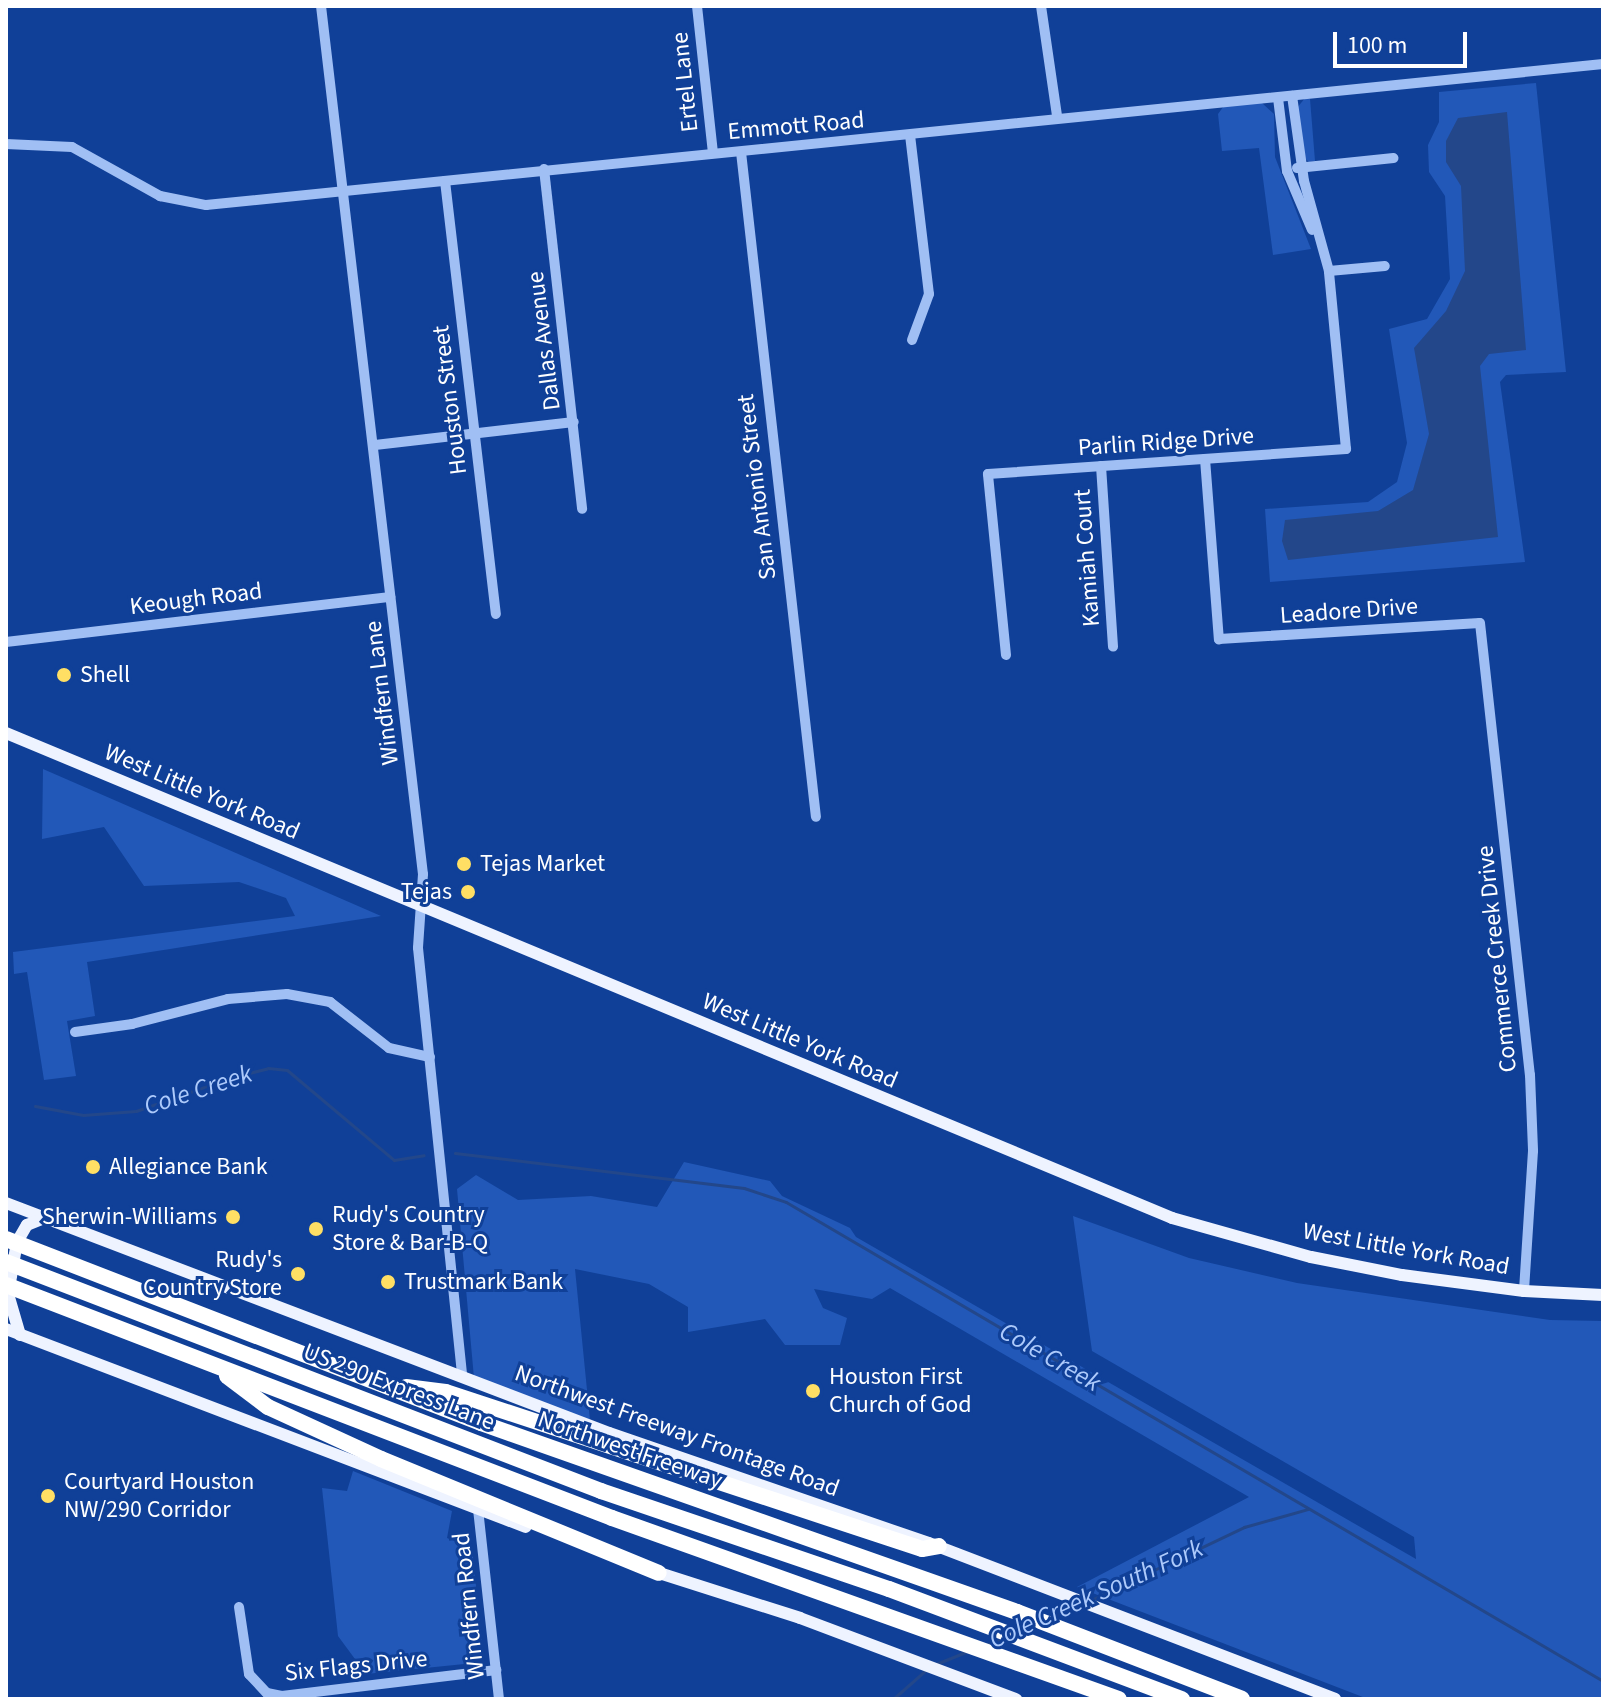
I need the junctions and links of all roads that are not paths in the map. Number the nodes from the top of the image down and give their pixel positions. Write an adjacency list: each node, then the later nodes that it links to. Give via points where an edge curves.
1 (321, 6): 17 (street, Windfern Lane)
2 (697, 6): 11 (street, Ertel Lane)
3 (1041, 6): 7 (street)
4 (1603, 64): 5 (street, Emmott Road)
5 (1292, 96): 6 (street, Emmott Road); 13 (street)
6 (1278, 98): 7 (street, Emmott Road); 15 (street)
7 (1057, 116): 8 (street, Emmott Road)
8 (910, 135): 10 (street, Emmott Road); 21 (street, via 929,294)
9 (6, 144): 17 (street, Emmott Road, via 59,144 84,151 181,203)
10 (741, 152): 11 (street, Emmott Road); 35 (street, San Antonio Street)
11 (713, 153): 14 (street, Emmott Road)
12 (1393, 158): 13 (street)
13 (1301, 167): 15 (street); 18 (street)
14 (544, 169): 16 (street, Emmott Road); 22 (street, Dallas Avenue)
15 (1287, 171): 18 (street, via 1301,213)
16 (445, 181): 17 (street, Emmott Road); 23 (street, Houston Street)
17 (344, 191): 24 (street, Windfern Lane)
18 (1316, 234): 20 (street)
19 (1385, 266): 20 (street)
20 (1329, 271): 25 (street, Parlin Ridge Drive, via 1346,449)
21 (912, 340)
22 (574, 422): 23 (street); 27 (street, Dallas Avenue)
23 (473, 432): 24 (street); 29 (street, Houston Street)
24 (375, 445): 28 (street, Windfern Lane)
25 (1205, 459): 26 (street, Parlin Ridge Drive); 30 (street, Leadore Drive, via 1219,639)
26 (1101, 466): 32 (street, Kamiah Court); 33 (street, Parlin Ridge Drive, via 988,474)
27 (582, 509)
28 (390, 597): 31 (street, Keough Road); 36 (street, Windfern Lane, via 423,874)
29 (496, 614)
30 (1480, 623): 44 (street, Commerce Creek Drive, via 1530,1075 1533,1151)
31 (6, 642)
32 (1113, 647)
33 (1006, 655)
34 (8, 735): 36 (main road, West Little York Road)
35 (816, 817)
36 (420, 908): 38 (street, Windfern Lane, via 418,948); 44 (main road, West Little York Road, via 1172,1218 1326,1260)
37 (75, 1032): 38 (street, via 228,999 287,994 330,1002 389,1048)
38 (430, 1057): 49 (street, Windfern Lane)
39 (6, 1203): 40 (main road, Northwest Freeway Frontage Road)
40 (47, 1217): 47 (main road, via 27,1225 17,1242 8,1294); 49 (main road, Northwest Freeway Frontage Road)
41 (6, 1239): 50 (highway, Northwest Freeway)
42 (6, 1262): 59 (highway, US 290 Express Lane, via 601,1491 990,1625)
43 (6, 1285): 48 (highway)
44 (1524, 1291): 45 (main road, West Little York Road)
45 (1603, 1295)
46 (6, 1329): 47 (main road)
47 (20, 1335): 51 (main road)
48 (213, 1365): 53 (highway, via 268,1407); 58 (highway, via 612,1518)
49 (462, 1377): 52 (main road, Northwest Freeway Frontage Road)
50 (380, 1383): 52 (highway, via 446,1392 922,1549); 60 (highway, Northwest Freeway, via 1017,1612)
51 (478, 1509): 53 (main road); 55 (street, Windfern Road)
52 (939, 1546): 61 (main road, Northwest Freeway Frontage Road)
53 (659, 1573): 57 (main road)
54 (239, 1607): 55 (street, Six Flags Drive, via 249,1674 267,1693 282,1696)
55 (496, 1670): 56 (street, Windfern Road)
56 (499, 1699)
57 (1016, 1699)
58 (1119, 1699)
59 (1182, 1699)
60 (1242, 1699)
61 (1335, 1699)

